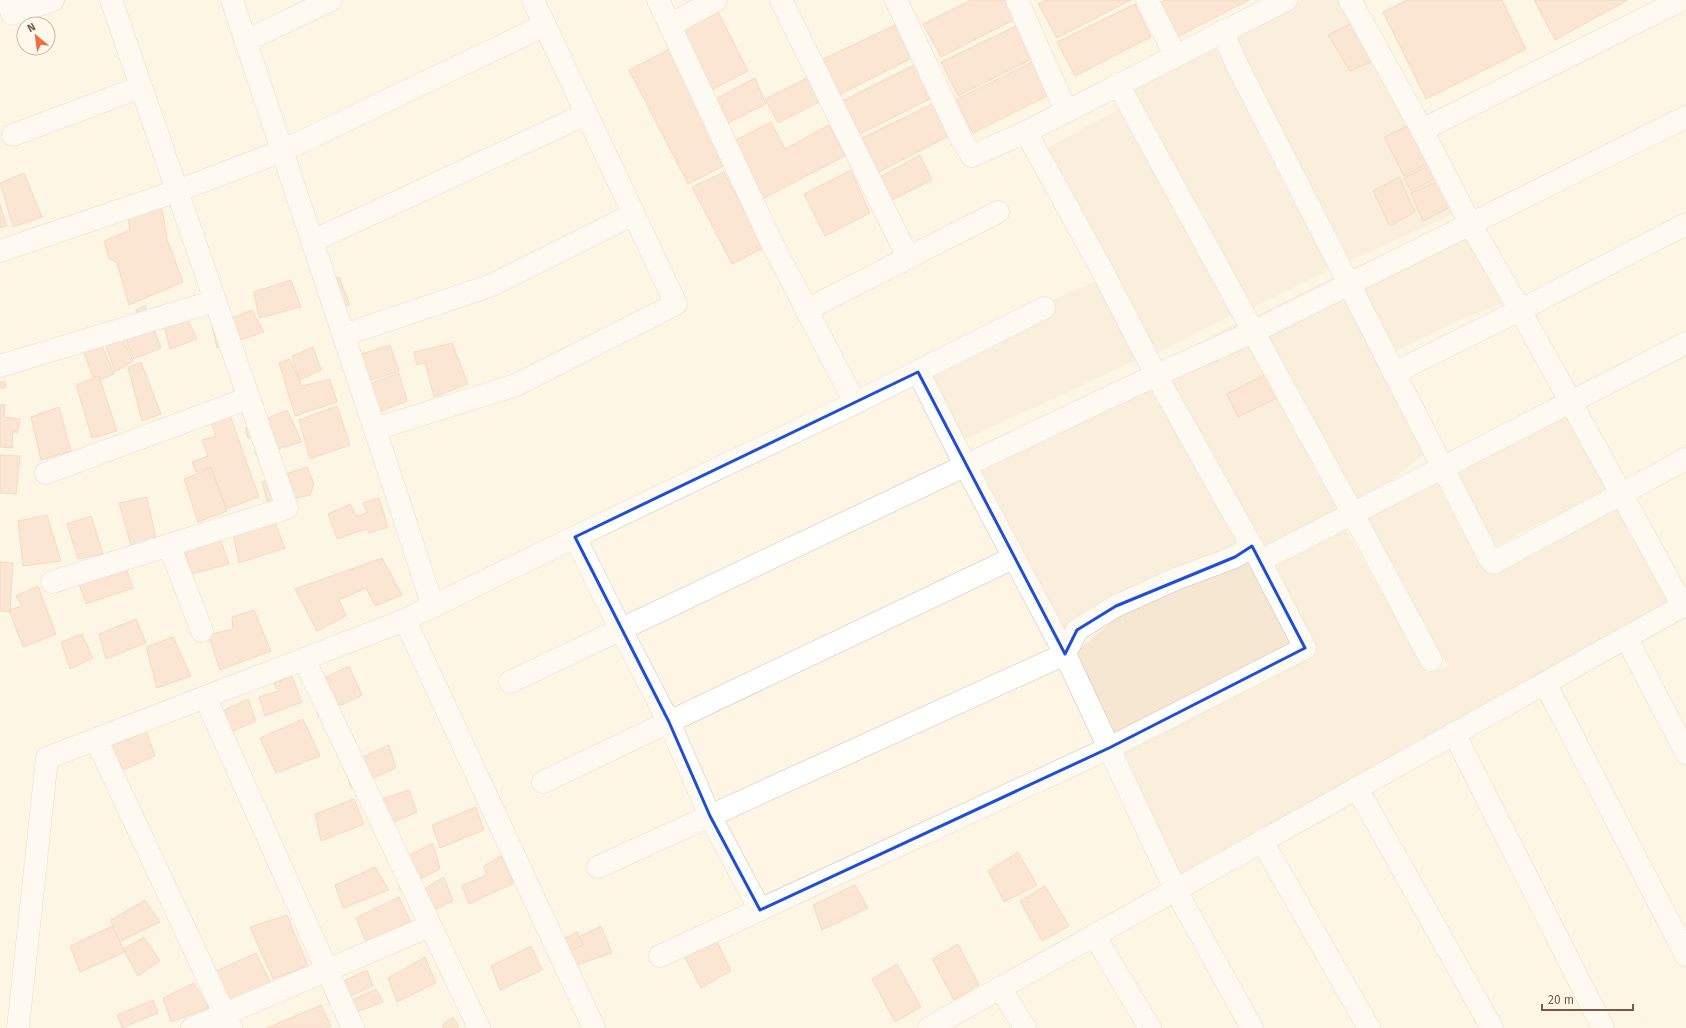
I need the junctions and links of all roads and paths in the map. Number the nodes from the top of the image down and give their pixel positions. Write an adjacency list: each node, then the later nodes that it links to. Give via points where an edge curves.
1 (8, 0): 2 (street, via 12,14)
2 (53, 0)
3 (111, 0): 22 (street)
4 (232, 0): 19 (street)
5 (330, 0): 19 (street)
6 (533, 0): 16 (street)
7 (658, 0): 17 (street)
8 (716, 0): 17 (street)
9 (781, 0): 37 (street)
10 (896, 0): 27 (street, via 972,156)
11 (1017, 0): 23 (street)
12 (1147, 0): 20 (street)
13 (1350, 0): 26 (street)
14 (1682, 0): 26 (street)
15 (1274, 2): 18 (street)
16 (545, 25): 24 (street); 29 (street)
17 (670, 26): 41 (street, via 770,241)
18 (1222, 31): 20 (street); 38 (street)
19 (245, 41): 29 (street)
20 (1175, 55): 21 (street)
21 (1118, 84): 23 (street); 43 (street)
22 (141, 87): 28 (street); 30 (street)
23 (1066, 111): 27 (street)
24 (586, 114): 32 (street); 35 (street)
25 (1686, 117): 34 (street)
26 (1422, 130): 34 (street)
27 (1026, 132): 49 (street)
28 (13, 135)
29 (282, 151): 30 (street); 35 (street)
30 (177, 191): 36 (street); 39 (street)
31 (998, 212): 37 (street)
32 (634, 214): 44 (street, via 492,285); 53 (street, via 676,304 516,385)
33 (1686, 224): 42 (street)
34 (1471, 225): 38 (street); 42 (street)
35 (313, 241): 44 (street)
36 (0, 251)
37 (908, 257): 41 (street)
38 (1347, 284): 43 (street); 48 (street)
39 (215, 301): 46 (street); 50 (street)
40 (1044, 308): 47 (street)
41 (806, 310): 52 (street)
42 (1520, 310): 48 (street); 51 (street)
43 (1253, 332): 49 (street); 59 (street)
44 (344, 335): 53 (street)
45 (1686, 343): 51 (street)
46 (0, 366)
47 (918, 372): 52 (street); 55 (street)
48 (1394, 373): 56 (street)
49 (1156, 375): 55 (street); 62 (street)
50 (249, 398): 57 (street); 61 (street, via 287,508)
51 (1571, 402): 56 (street); 58 (street)
52 (855, 403): 60 (street)
53 (375, 429): 66 (street)
54 (1686, 459): 58 (street)
55 (965, 465): 63 (street); 68 (street)
56 (1443, 468): 58 (street, via 1493,563); 59 (street)
57 (46, 473)
58 (1621, 494): 65 (street)
59 (1353, 514): 62 (street); 73 (street)
60 (575, 536): 66 (street); 68 (street)
61 (169, 545): 64 (street); 69 (street)
62 (1256, 554): 71 (street, via 1236,557 1176,579 1116,606 1077,630); 80 (street, via 1305,648)
63 (1013, 558): 71 (street); 77 (street)
64 (52, 582)
65 (1684, 605): 70 (street)
66 (433, 607): 67 (street)
67 (405, 620): 72 (street); 100 (street)
68 (621, 630): 74 (street); 77 (street)
69 (202, 631)
70 (1626, 637): 75 (street); 81 (street)
71 (1065, 654): 80 (street); 84 (street)
72 (304, 659): 76 (street); 89 (street)
73 (1431, 660)
74 (510, 682)
75 (1545, 683): 78 (street); 91 (street)
76 (205, 697): 79 (street); 93 (street)
77 (669, 722): 82 (street); 84 (street)
78 (1454, 733): 83 (street); 107 (street)
79 (96, 739): 95 (street); 96 (street, via 47,758)
80 (1109, 748): 87 (street); 88 (street)
81 (1686, 753)
82 (543, 782)
83 (1357, 788): 85 (street); 106 (street)
84 (710, 816): 86 (street); 88 (street)
85 (1262, 841): 87 (street); 105 (street)
86 (598, 867)
87 (1175, 890): 90 (street); 104 (street)
88 (760, 910): 92 (street)
89 (430, 926): 93 (street); 99 (street)
90 (1094, 935): 94 (street); 103 (street)
91 (1686, 955)
92 (660, 956)
93 (327, 970): 95 (street); 98 (street)
94 (1000, 988): 101 (street); 102 (street)
95 (228, 1021): 97 (street)
96 (18, 1028)
97 (192, 1028)
98 (354, 1028)
99 (480, 1028)
100 (594, 1028)
101 (929, 1028)
102 (1025, 1028)
103 (1150, 1028)
104 (1252, 1028)
105 (1369, 1028)
106 (1492, 1028)
107 (1604, 1028)

